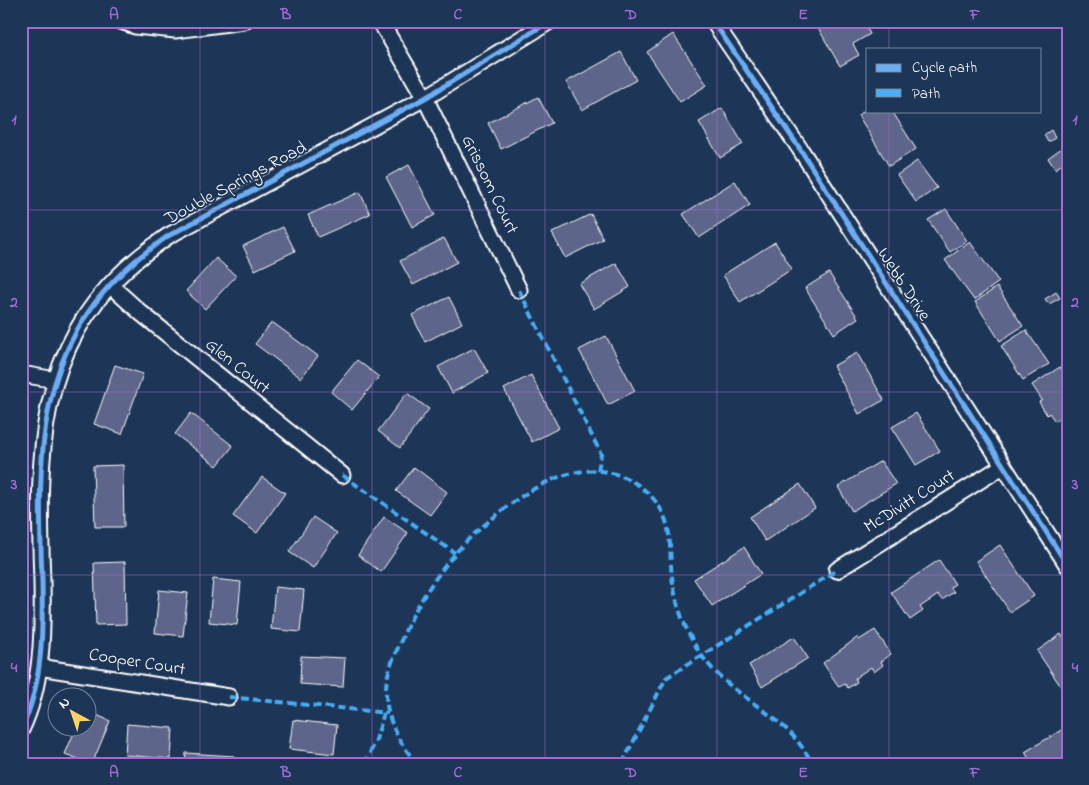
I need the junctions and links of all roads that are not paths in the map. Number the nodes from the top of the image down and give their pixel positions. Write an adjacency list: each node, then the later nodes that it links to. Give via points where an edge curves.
1 (121, 21): 2 (street, via 135,26 175,30)
2 (244, 21)
3 (380, 21): 6 (street, Grissom Court)
4 (550, 21): 6 (street, Double Springs Road)
5 (714, 21): 11 (street, Webb Drive)
6 (425, 98): 7 (street, Double Springs Road, via 168,236); 8 (street, Grissom Court)
7 (110, 285): 10 (street, Double Springs Road, via 82,322); 12 (street, Glen Court, via 141,314)
8 (518, 290)
9 (21, 374): 10 (street)
10 (56, 380): 15 (street, Double Springs Road, via 43,434 39,474 42,598)
11 (1003, 466): 13 (street, Webb Drive); 14 (street, McDivitt Court)
12 (342, 475)
13 (1068, 566)
14 (837, 570)
15 (39, 667): 16 (street, Cooper Court); 17 (street, Double Springs Road)
16 (229, 696)
17 (21, 730)

